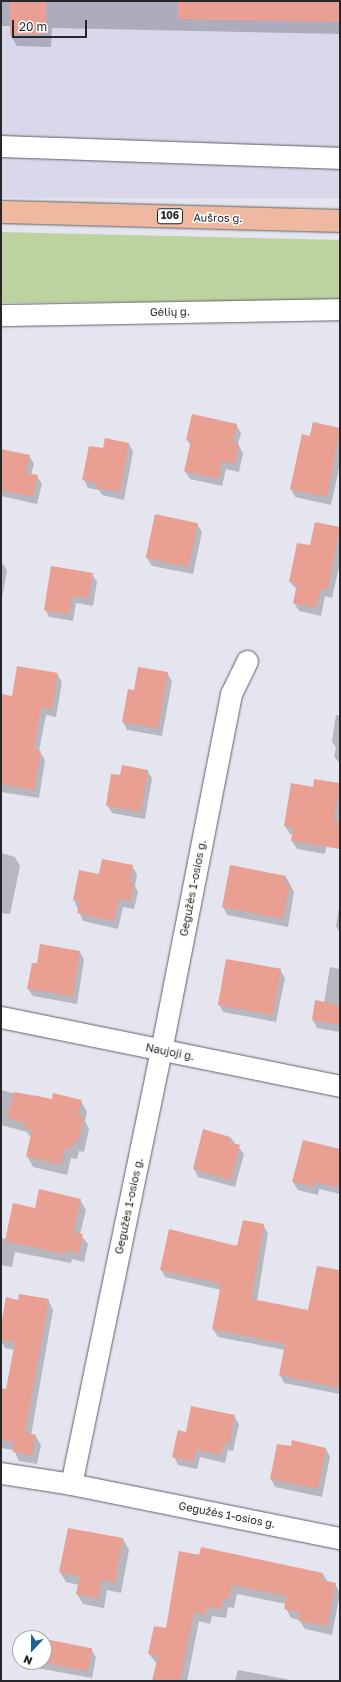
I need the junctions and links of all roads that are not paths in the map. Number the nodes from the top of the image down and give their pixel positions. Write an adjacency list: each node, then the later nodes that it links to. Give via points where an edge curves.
1 (1, 146): 2 (street)
2 (340, 158)
3 (1, 212): 4 (main road, Aušros g. / 106)
4 (340, 221)
5 (340, 310): 6 (street, Gėlių g.)
6 (1, 315)
7 (247, 661): 9 (street, Gegužės 1-osios g., via 231,694)
8 (1, 1017): 9 (street, Naujoji g.)
9 (161, 1050): 10 (street, Naujoji g.); 12 (street, Gegužės 1-osios g.)
10 (340, 1086)
11 (1, 1473): 12 (street)
12 (71, 1484): 13 (street, Gegužės 1-osios g.)
13 (340, 1538)

